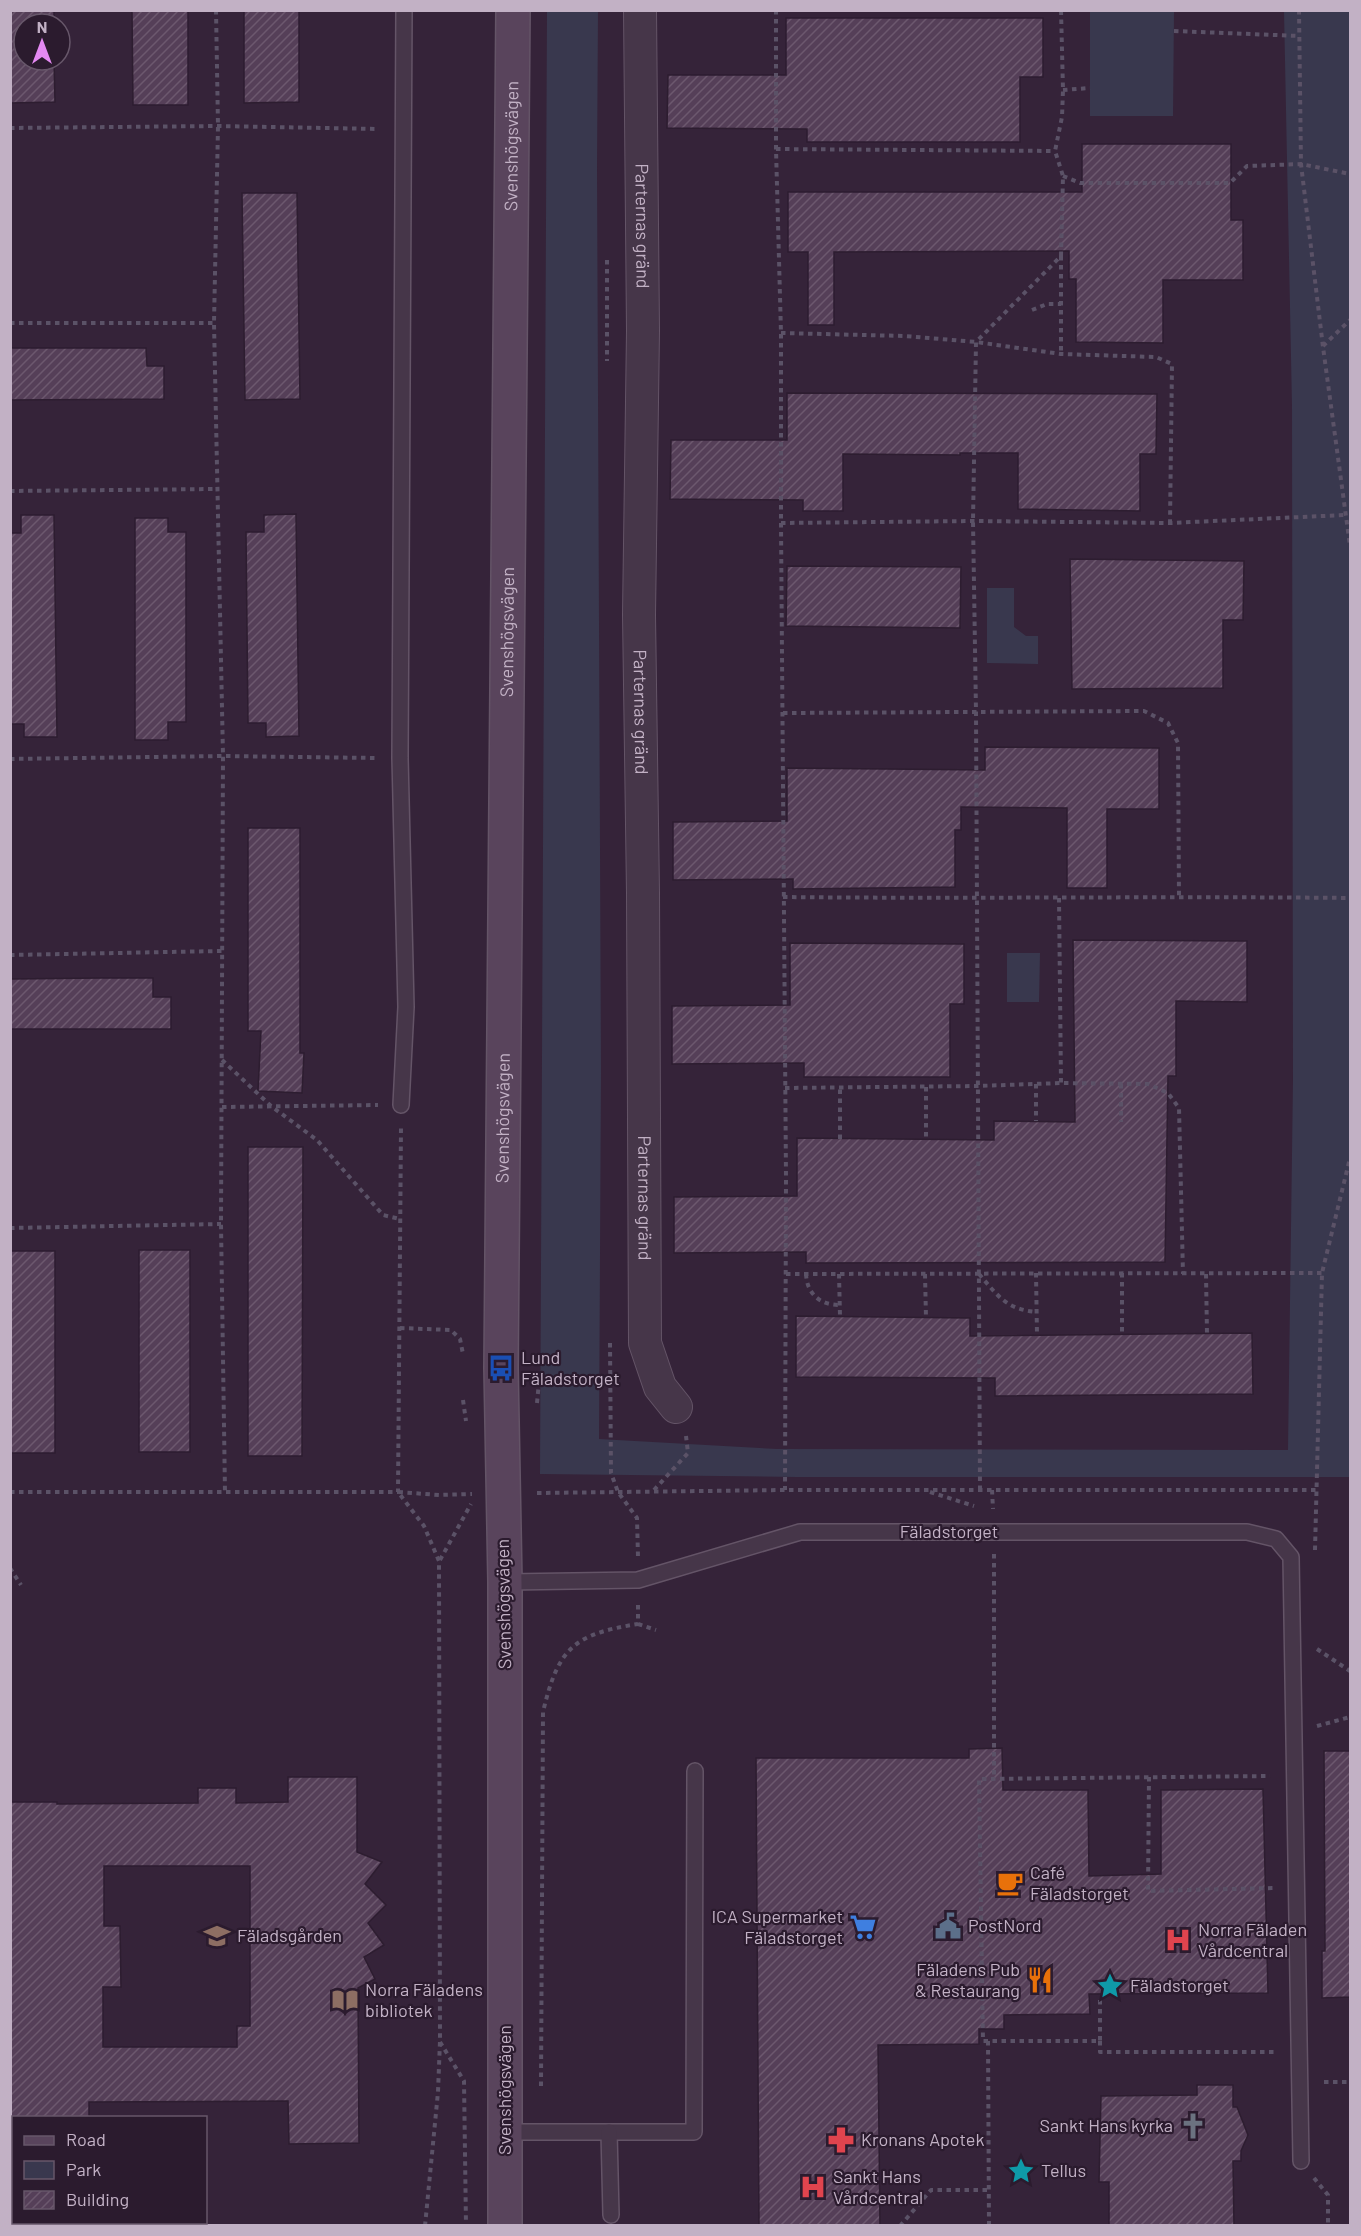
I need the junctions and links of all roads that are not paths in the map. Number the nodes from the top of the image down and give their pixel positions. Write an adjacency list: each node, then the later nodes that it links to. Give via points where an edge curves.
1 (404, 10): 4 (lane, via 400,758 406,1007)
2 (513, 10): 6 (main road, Svenshögsvägen, via 501,1368 490,1494)
3 (640, 10): 5 (street, Parternas gränd, via 643,331 639,615 645,1343 660,1387)
4 (401, 1105)
5 (676, 1407)
6 (505, 1582): 8 (main road, Svenshögsvägen); 10 (lane, Fäladstorget, via 638,1580 800,1532 1247,1532 1276,1539 1291,1557)
7 (695, 1771): 9 (lane, via 694,2132)
8 (505, 2132): 9 (lane); 12 (main road, Svenshögsvägen)
9 (609, 2132): 11 (lane)
10 (1300, 2161)
11 (611, 2215)
12 (505, 2226)

